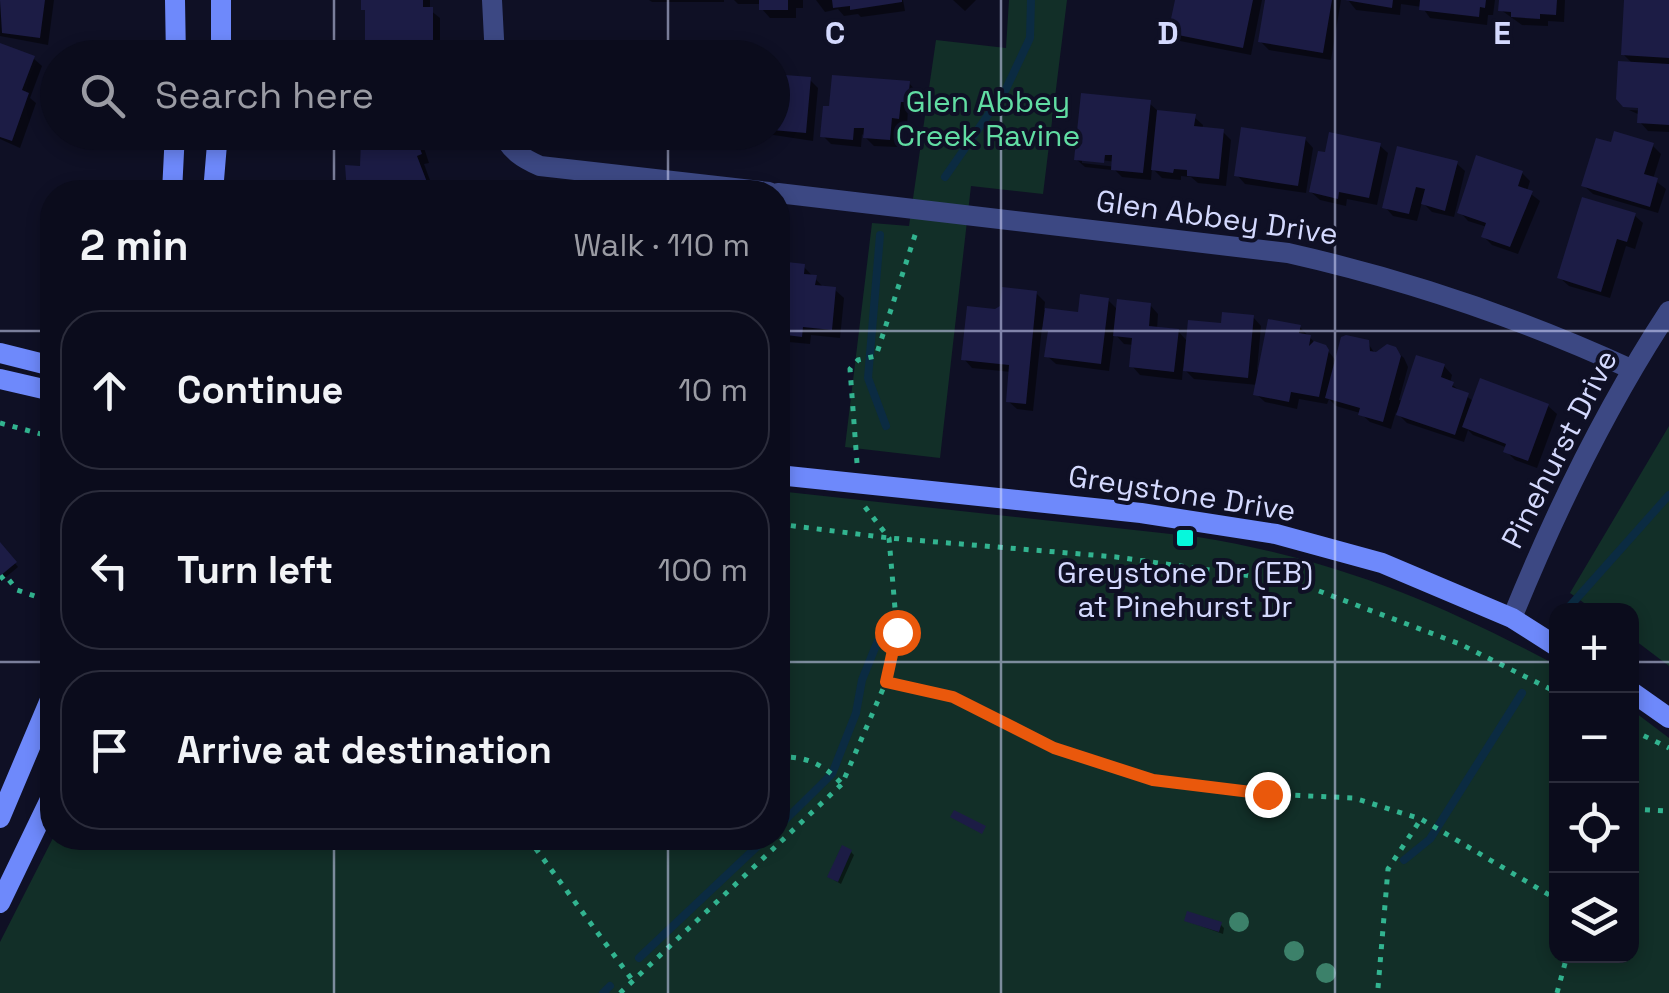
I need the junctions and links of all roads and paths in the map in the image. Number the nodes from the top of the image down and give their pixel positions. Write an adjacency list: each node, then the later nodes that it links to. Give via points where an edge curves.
1 (174, 0): 4 (street)
2 (221, 0): 5 (street)
3 (492, 0): 6 (street)
4 (175, 40)
5 (221, 40)
6 (493, 40)
7 (174, 150): 10 (street)
8 (216, 150): 11 (street)
9 (514, 150): 12 (street, via 540,166)
10 (173, 180)
11 (214, 180)
12 (663, 180)
13 (790, 195): 14 (street, Glen Abbey Drive)
14 (923, 210): 18 (street, Glen Abbey Drive, via 1234,245 1352,267 1542,329); 23 (path, via 876,356 850,369)
15 (1669, 311): 18 (street, Pinehurst Drive)
16 (0, 354): 17 (street)
17 (40, 363)
18 (1631, 369): 30 (street, Pinehurst Drive)
19 (0, 379): 20 (street)
20 (40, 388)
21 (0, 423): 22 (path)
22 (40, 435)
23 (857, 464)
24 (790, 476): 30 (street, Greystone Drive, via 1276,534 1382,563)
25 (860, 500): 27 (path)
26 (790, 526): 27 (path)
27 (889, 538): 32 (path, via 897,632); 33 (path, via 1116,556 1295,582 1460,644)
28 (0, 579): 29 (path, via 5,575 17,590)
29 (40, 598)
30 (1512, 618): 31 (street, Greystone Drive)
31 (1549, 642)
32 (886, 682): 40 (path); 44 (path, via 953,697 1054,748 1153,780 1354,798)
33 (1549, 688)
34 (1633, 693): 35 (street)
35 (1669, 718)
36 (40, 723): 43 (street)
37 (1639, 733): 38 (path)
38 (1669, 748)
39 (790, 756): 40 (path, via 824,766)
40 (842, 784): 46 (path)
41 (1639, 809): 42 (path)
42 (1669, 811)
43 (0, 818)
44 (1420, 819): 49 (path); 53 (path, via 1388,870)
45 (40, 820): 50 (street)
46 (790, 833)
47 (537, 850): 52 (path)
48 (772, 850): 52 (path)
49 (1549, 895)
50 (0, 904)
51 (1565, 963): 55 (path)
52 (633, 982): 54 (path)
53 (1378, 988)
54 (620, 993)
55 (1558, 993)

